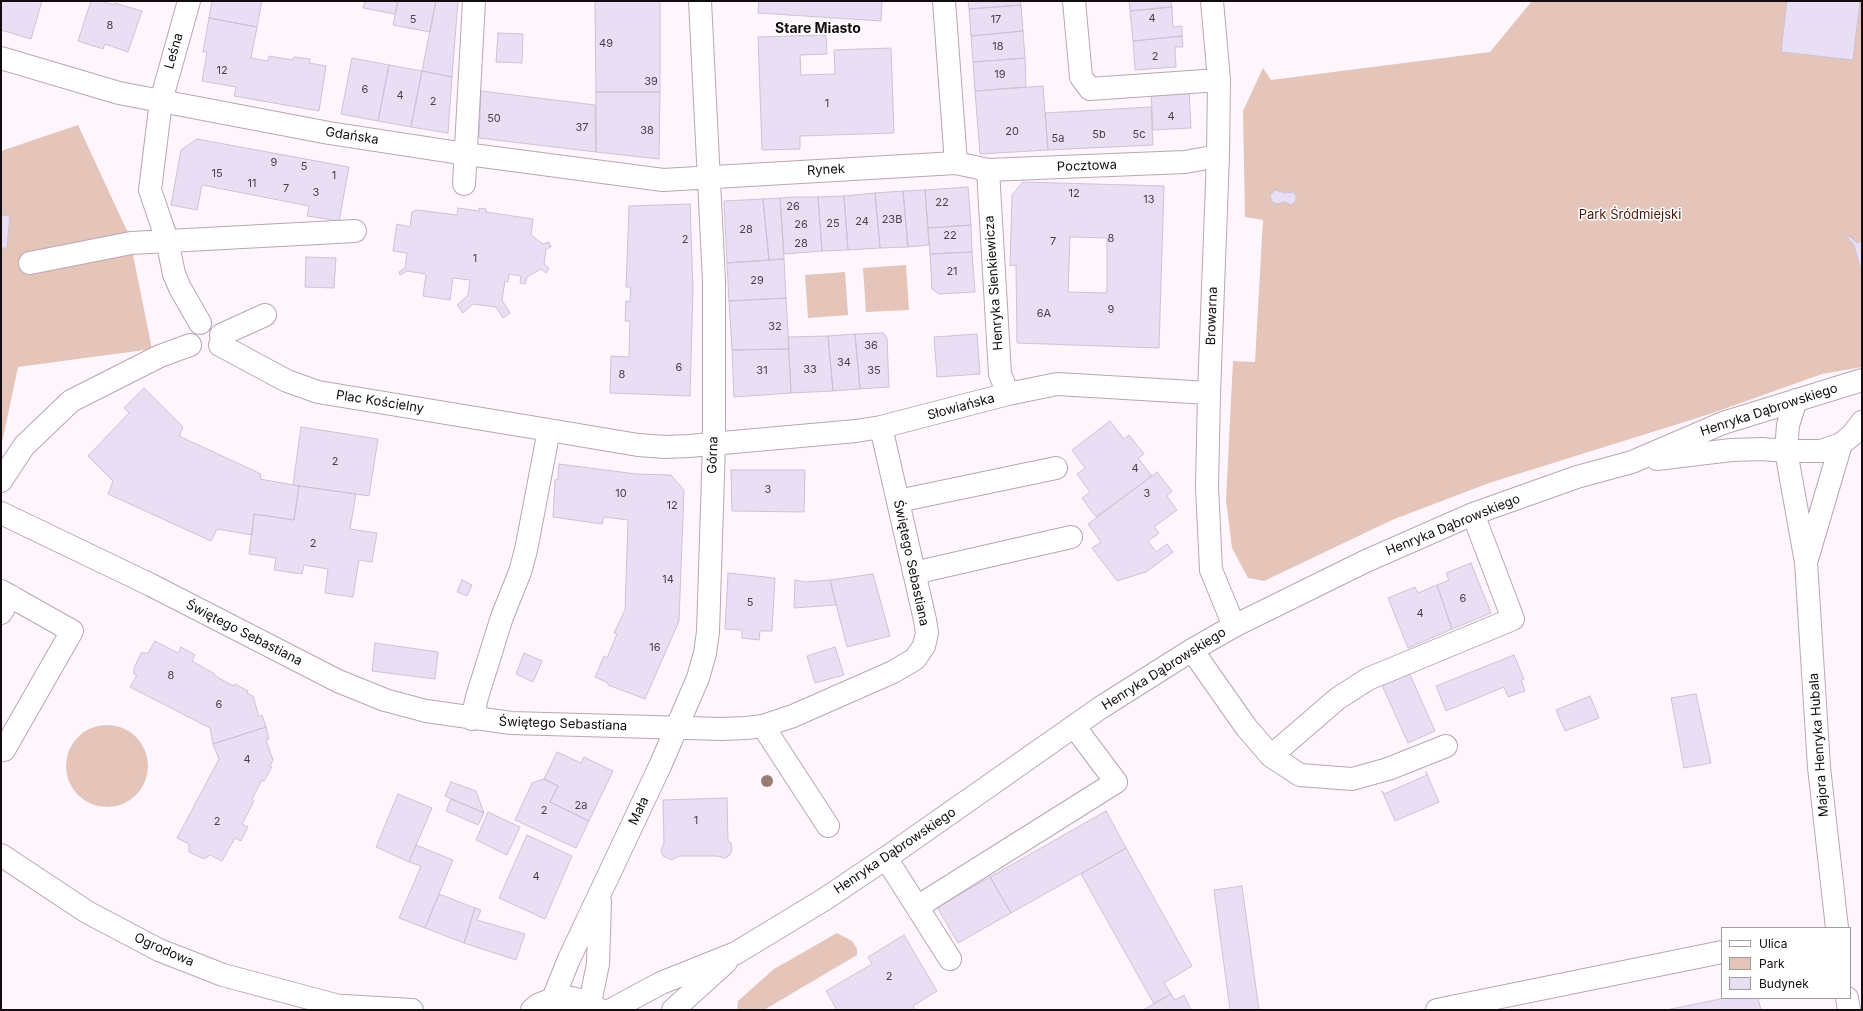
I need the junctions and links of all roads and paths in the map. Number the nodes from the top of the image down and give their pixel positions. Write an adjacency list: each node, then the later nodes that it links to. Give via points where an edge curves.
1 (189, 1): 9 (street, Leśna)
2 (474, 1): 10 (street)
3 (700, 1): 14 (street)
4 (944, 1): 12 (street)
5 (1074, 1): 8 (street, via 1081,77 1090,89)
6 (1212, 1): 8 (street, Browarna)
7 (1, 58): 9 (street, Gdańska, via 119,93)
8 (1219, 80): 11 (street, Browarna)
9 (161, 101): 10 (street, Gdańska); 17 (street, via 150,190)
10 (466, 154): 14 (street, Gdańska, via 663,180); 15 (street)
11 (1218, 156): 13 (street, Pocztowa, via 1185,162); 24 (street, Browarna)
12 (956, 163): 13 (street, Pocztowa); 14 (street, Rynek)
13 (988, 170): 25 (street, Henryka Sienkiewicza, via 1000,374)
14 (708, 176): 30 (street, Górna, via 714,282)
15 (464, 184)
16 (355, 231): 17 (street)
17 (167, 240): 18 (street, via 131,243); 20 (street, via 174,274)
18 (30, 263)
19 (265, 315): 21 (street)
20 (200, 324): 21 (street, via 206,323 215,327); 22 (street, via 192,330)
21 (221, 340): 22 (street, via 213,353 203,355); 29 (street, Plac Kościelny, via 287,381 318,392)
22 (190, 345): 35 (street, via 160,356 71,401 24,446)
23 (1862, 380): 26 (street, Henryka Dąbrowskiego)
24 (1209, 393): 25 (street, Słowiańska, via 1057,384); 43 (street, Browarna, via 1207,487 1212,570)
25 (1008, 394): 28 (street, Słowiańska)
26 (1796, 400): 32 (street, Majora Henryka Hubala, via 1788,425); 33 (street, Henryka Dąbrowskiego, via 1723,423)
27 (1862, 422): 31 (street, Henryka Dąbrowskiego)
28 (881, 427): 30 (street, Słowiańska); 36 (street, Świętego Sebastiana)
29 (549, 430): 30 (street, Plac Kościelny, via 638,445 665,447); 45 (street, via 526,550 502,617)
30 (714, 444): 48 (street, Górna, via 708,632 698,678)
31 (1841, 444): 32 (street, Henryka Dąbrowskiego, via 1821,451); 40 (street, Majora Henryka Hubala)
32 (1786, 451): 33 (street, Henryka Dąbrowskiego, via 1731,450); 40 (street, Majora Henryka Hubala)
33 (1632, 462): 38 (street, Henryka Dąbrowskiego, via 1576,477)
34 (1056, 468): 36 (street)
35 (1, 481)
36 (898, 501): 41 (street, Świętego Sebastiana)
37 (1, 513): 45 (street, Świętego Sebastiana, via 151,585 338,681 385,700)
38 (1473, 514): 43 (street, Henryka Dąbrowskiego, via 1366,561); 51 (street, via 1513,619 1368,679 1337,699)
39 (1071, 537): 41 (street)
40 (1806, 562): 57 (street, Majora Henryka Hubala, via 1819,768)
41 (914, 573): 46 (street, Świętego Sebastiana, via 927,633 924,646 915,659 833,700)
42 (4, 600): 50 (street, via 72,631 4,750)
43 (1234, 626): 44 (street, Henryka Dąbrowskiego)
44 (1192, 650): 47 (street, Henryka Dąbrowskiego); 51 (street, via 1246,727)
45 (472, 719): 48 (street, Świętego Sebastiana, via 511,723)
46 (763, 726): 48 (street, Świętego Sebastiana, via 722,729); 52 (street)
47 (1074, 726): 54 (street, Henryka Dąbrowskiego); 56 (street, via 1116,782)
48 (676, 727): 55 (street, Mała)
49 (1446, 746): 51 (street, via 1388,769 1352,779 1300,775)
50 (1, 747)
51 (1271, 756)
52 (828, 826)
53 (1, 856): 64 (street, Ogrodowa, via 87,912 159,950 223,974)
54 (886, 858): 56 (street); 59 (street, Henryka Dąbrowskiego)
55 (601, 893): 61 (street, Mała); 63 (street, Mała)
56 (916, 907): 60 (street)
57 (1837, 927)
58 (1721, 952): 69 (street)
59 (736, 953): 67 (street, Henryka Dąbrowskiego, via 661,983); 68 (street, Henryka Dąbrowskiego)
60 (950, 959)
61 (553, 999): 63 (street, via 572,998); 66 (street)
62 (1847, 999): 70 (street)
63 (595, 1007)
64 (349, 1008): 65 (street, Ogrodowa)
65 (412, 1010)
66 (532, 1010)
67 (611, 1010)
68 (673, 1010)
69 (1437, 1010)
70 (1849, 1010)

